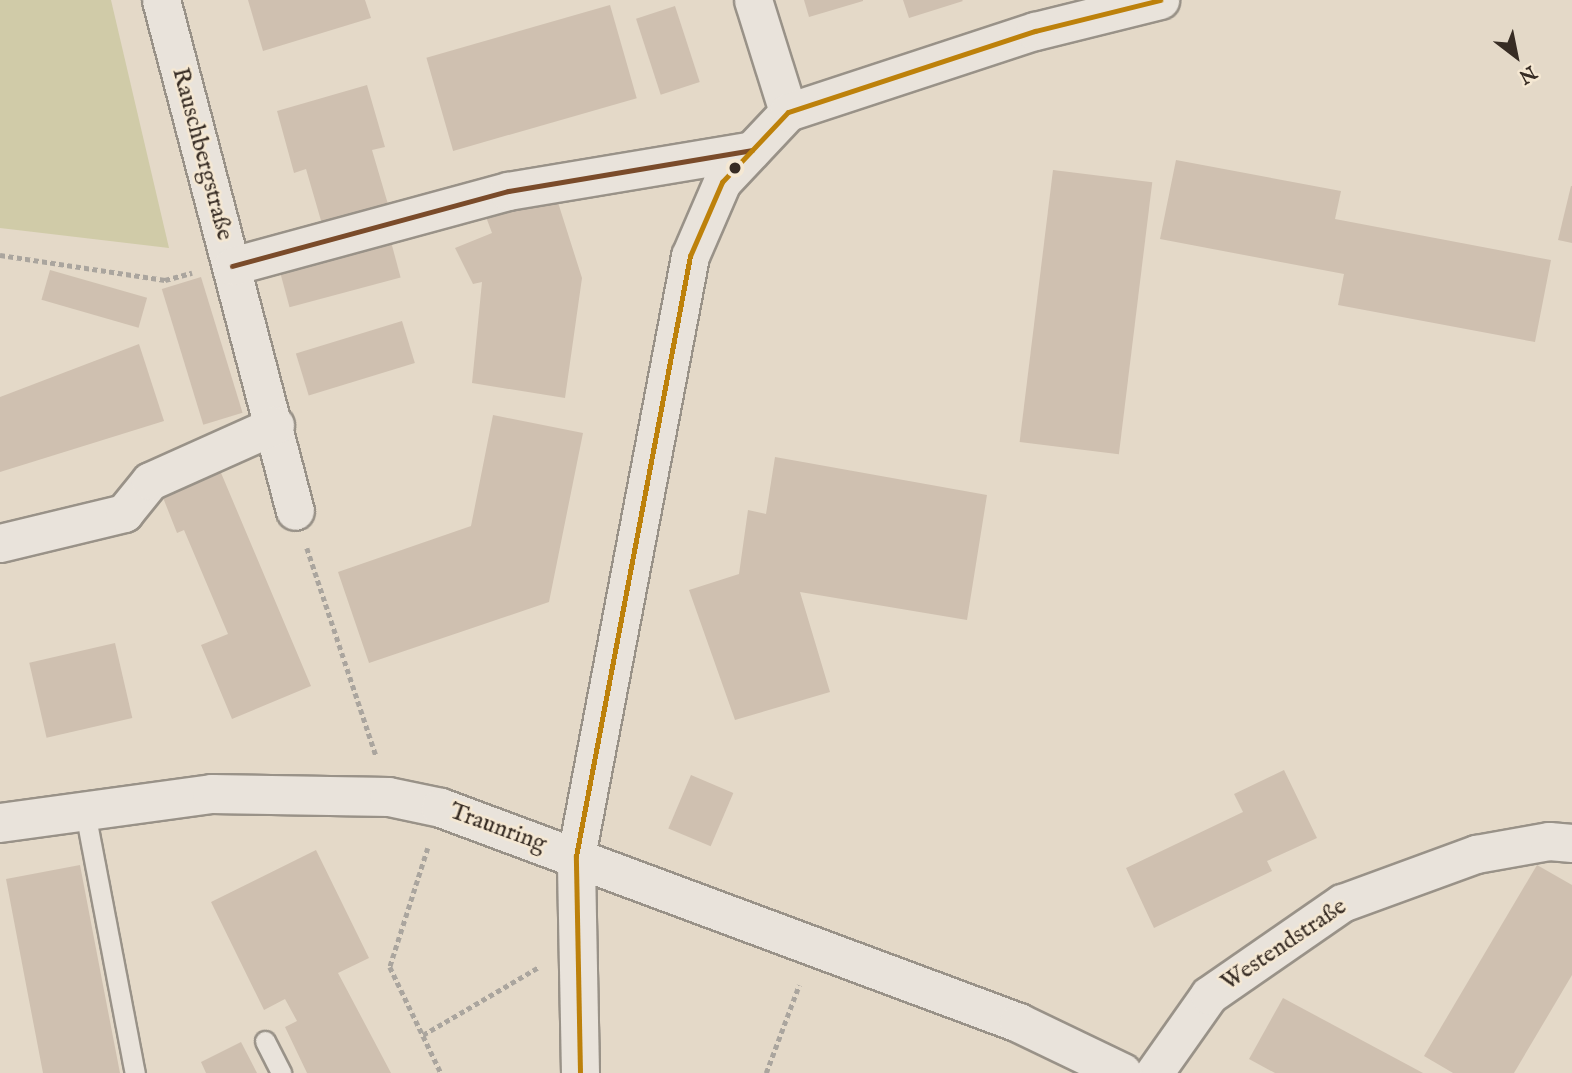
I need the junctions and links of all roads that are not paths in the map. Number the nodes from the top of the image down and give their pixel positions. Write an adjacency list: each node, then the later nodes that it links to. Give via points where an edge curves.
1 (161, 0): 6 (street, Rauschbergstraße)
2 (753, 0): 4 (street)
3 (1160, 0): 4 (street, via 1035,31)
4 (788, 112): 5 (street)
5 (752, 150): 6 (street, via 508,191); 13 (street, via 722,182 690,256)
6 (232, 266): 7 (street, Rauschbergstraße)
7 (275, 425): 8 (street, Rauschbergstraße); 9 (street, via 150,481 124,513)
8 (295, 512)
9 (0, 543)
10 (85, 811): 11 (street, Traunring); 13 (street, Traunring, via 212,794 389,797 441,807); 15 (lane)
11 (0, 823)
12 (1572, 843): 19 (street, Westendstraße, via 1549,841 1476,854 1342,903 1209,995)
13 (576, 856): 17 (street, via 573,947); 18 (street, Traunring, via 1019,1023)
14 (265, 1041): 16 (lane)
15 (135, 1073)
16 (281, 1073)
17 (580, 1073)
18 (1123, 1073)
19 (1154, 1073)

